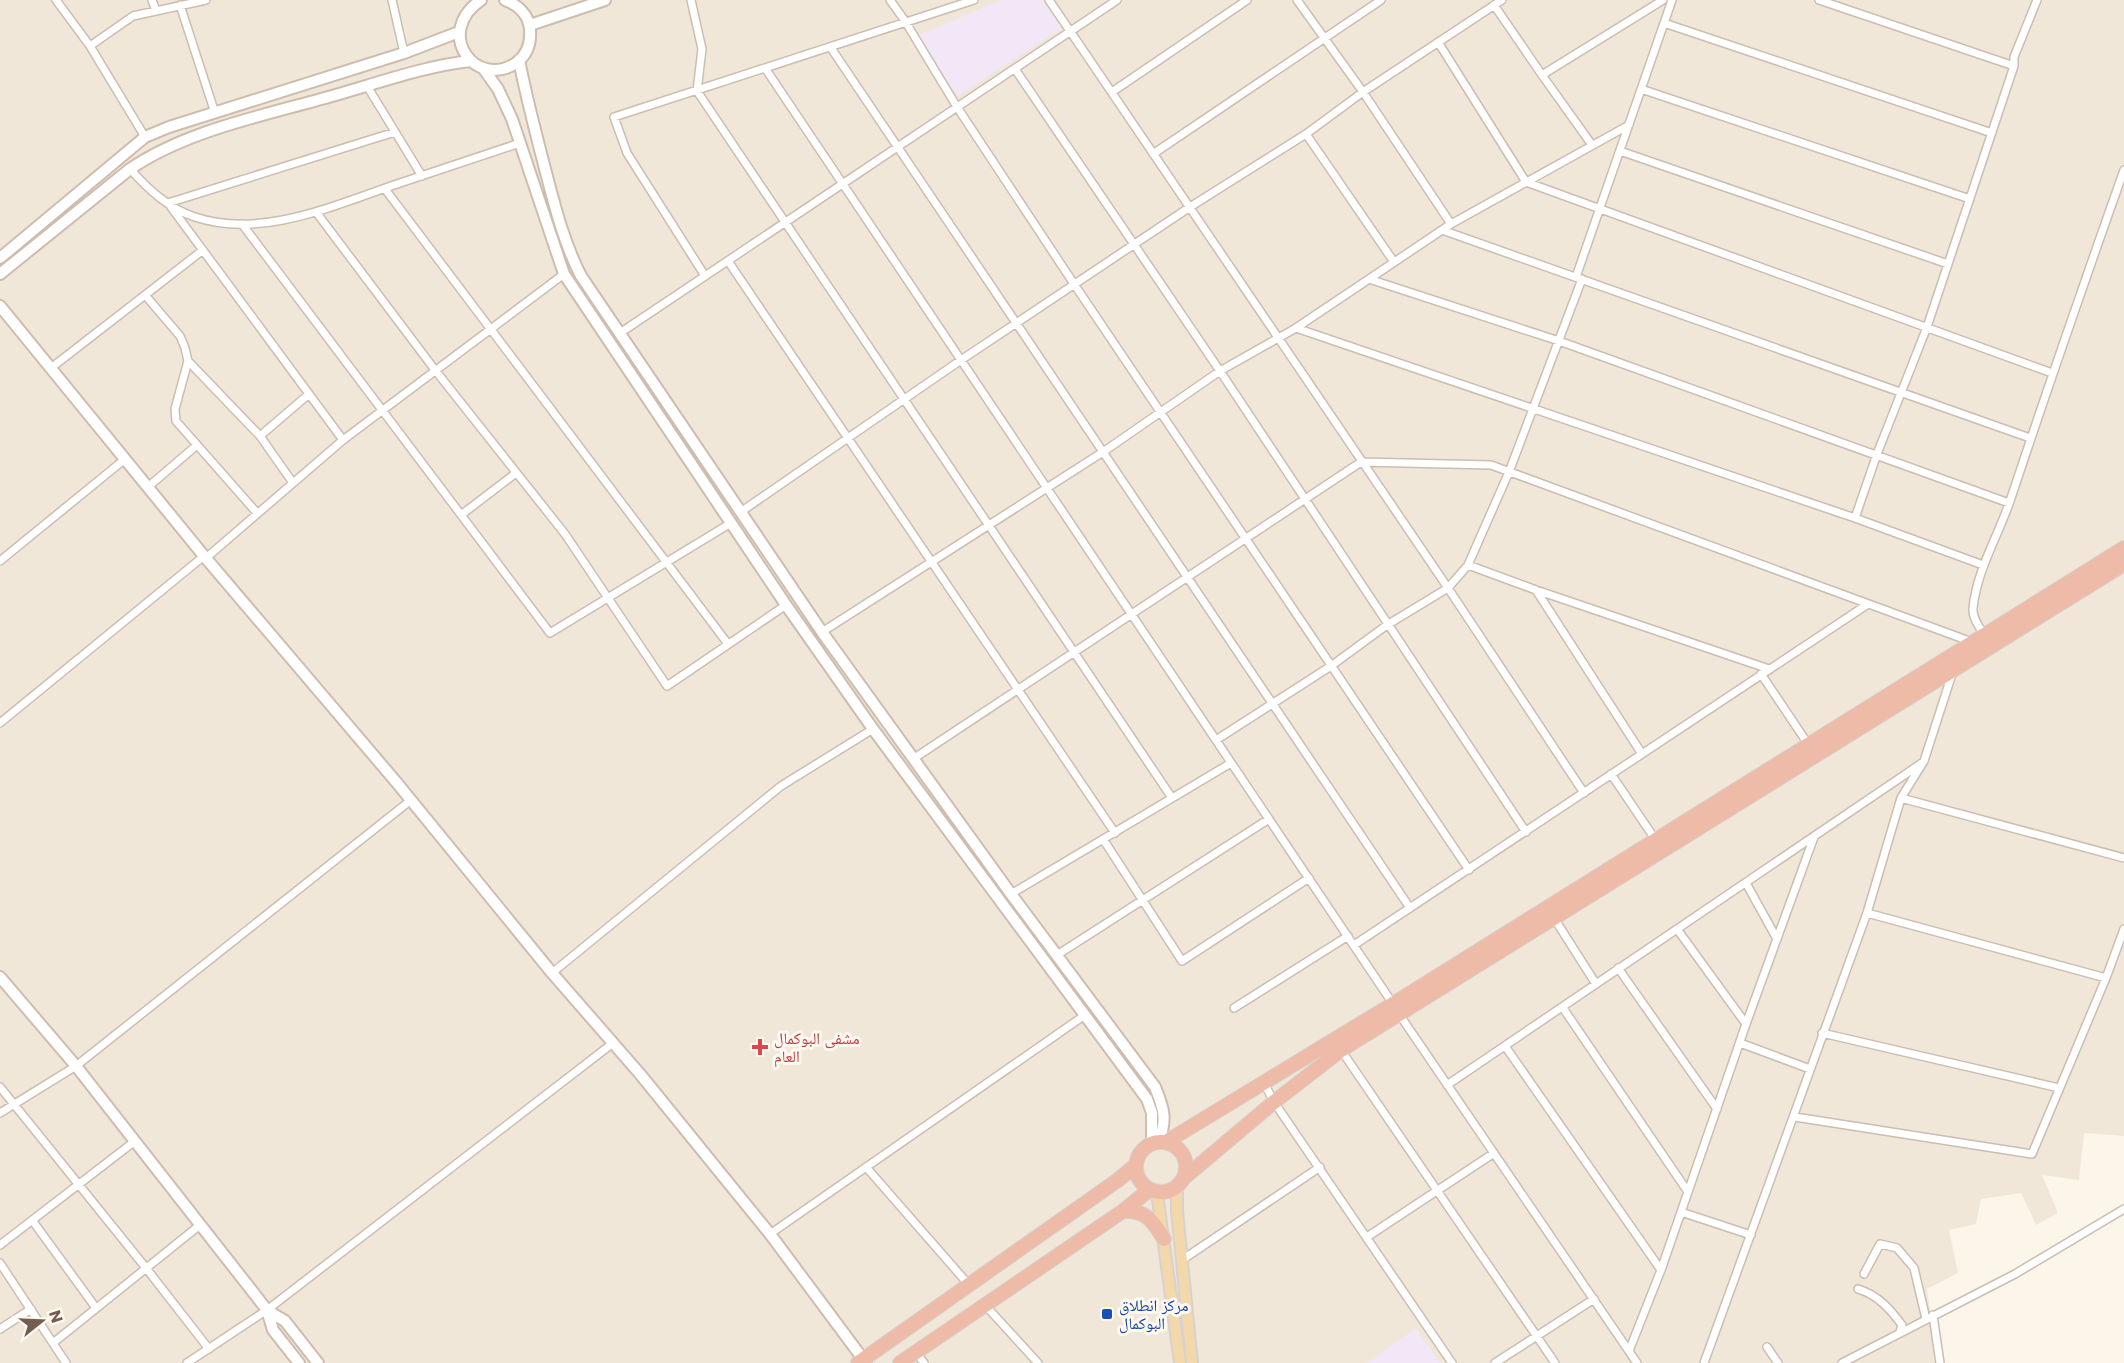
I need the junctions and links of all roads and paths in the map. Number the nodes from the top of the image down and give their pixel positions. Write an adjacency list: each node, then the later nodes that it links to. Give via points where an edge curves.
1 (56, 0): 31 (street)
2 (152, 0): 23 (street)
3 (206, 0): 21 (street)
4 (392, 0): 33 (street)
5 (481, 0): 28 (street, via 468,11)
6 (505, 0): 26 (street, via 524,13)
7 (605, 0): 26 (street)
8 (691, 0): 43 (street, via 702,49)
9 (890, 0): 24 (street)
10 (974, 0): 24 (street)
11 (1049, 0): 27 (street)
12 (1117, 0): 27 (street)
13 (1247, 0): 44 (street)
14 (1297, 0): 29 (street)
15 (1381, 0): 29 (street)
16 (1503, 0): 22 (street)
17 (1663, 0): 40 (street)
18 (1672, 0): 25 (street)
19 (1819, 0): 36 (street)
20 (2035, 1): 36 (street)
21 (180, 5): 23 (street); 47 (street)
22 (1494, 5): 30 (street); 40 (street)
23 (156, 11): 31 (street, via 133,16)
24 (905, 21): 32 (street); 46 (street)
25 (1664, 24): 42 (street); 50 (street)
26 (530, 25): 35 (street, via 531,38)
27 (1071, 30): 39 (street); 44 (street)
28 (459, 32): 33 (street); 34 (street, via 464,52)
29 (1324, 38): 45 (street); 57 (street)
30 (1438, 42): 45 (street); 61 (street)
31 (90, 46): 52 (street)
32 (831, 48): 38 (street); 55 (street)
33 (404, 53): 47 (street)
34 (471, 60): 37 (street); 41 (street)
35 (519, 60): 37 (street, via 509,68); 91 (street, via 570,254)
36 (2014, 66): 50 (street)
37 (483, 68): 53 (street, via 498,89)
38 (765, 68): 43 (street); 62 (street)
39 (1015, 69): 46 (street); 73 (street)
40 (1542, 75): 54 (street)
41 (367, 86): 49 (street); 58 (street, via 178,143)
42 (1641, 89): 48 (street); 64 (street)
43 (697, 91): 69 (street); 81 (street, via 614,117 627,153)
44 (1112, 92): 57 (street)
45 (1363, 92): 51 (street); 71 (street)
46 (957, 107): 55 (street); 84 (street)
47 (215, 113): 52 (street)
48 (1629, 125): 54 (street); 56 (street)
49 (395, 132): 60 (street); 65 (street)
50 (1992, 133): 64 (street)
51 (1306, 134): 66 (street); 77 (street)
52 (145, 137): 75 (street)
53 (520, 143): 60 (street); 80 (street)
54 (1592, 145): 61 (street)
55 (897, 147): 62 (street); 87 (street)
56 (1620, 151): 67 (street); 78 (street)
57 (1154, 154): 66 (street)
58 (130, 169): 65 (street, via 153,194); 79 (street)
59 (2124, 170): 99 (street)
60 (422, 176): 63 (street)
61 (1527, 182): 67 (street); 71 (street)
62 (843, 184): 69 (street); 94 (street)
63 (385, 189): 68 (street); 90 (street)
64 (1970, 199): 78 (street)
65 (168, 203): 70 (street, via 194,217); 74 (street)
66 (1190, 207): 73 (street); 92 (street)
67 (1599, 209): 82 (street); 88 (street)
68 (316, 212): 70 (street); 97 (street)
69 (785, 222): 76 (street); 102 (street)
70 (242, 224): 104 (street)
71 (1451, 224): 72 (street)
72 (1442, 230): 77 (street); 82 (street)
73 (1133, 245): 84 (street); 98 (street)
74 (203, 250): 85 (street); 101 (street)
75 (0, 258)
76 (728, 261): 81 (street); 107 (street)
77 (1394, 262): 83 (street)
78 (1948, 264): 88 (street)
79 (0, 274)
80 (564, 274): 90 (street); 126 (street)
81 (705, 276): 91 (street)
82 (1579, 278): 93 (street); 100 (street)
83 (1369, 279): 89 (street); 93 (street)
84 (1074, 284): 87 (street); 105 (street)
85 (145, 295): 95 (street, via 180,336); 96 (street)
86 (0, 306): 96 (street)
87 (1016, 323): 94 (street); 111 (street)
88 (1927, 327): 99 (street); 100 (street)
89 (1296, 328): 92 (street); 103 (street)
90 (490, 329): 97 (street); 132 (street)
91 (620, 333): 122 (street)
92 (1278, 339): 98 (street); 114 (street)
93 (1559, 341): 103 (street); 112 (street)
94 (961, 360): 102 (street); 119 (street)
95 (188, 361): 106 (street); 110 (street, via 175,409 176,422)
96 (51, 368): 113 (street)
97 (435, 370): 104 (street); 116 (street)
98 (1220, 371): 105 (street); 120 (street)
99 (2052, 373): 108 (street)
100 (1901, 391): 108 (street); 112 (street)
101 (309, 394): 106 (street); 109 (street)
102 (904, 399): 107 (street); 127 (street)
103 (1533, 409): 115 (street); 125 (street)
104 (382, 410): 109 (street); 124 (street)
105 (1161, 412): 111 (street); 128 (street)
106 (260, 436): 117 (street)
107 (847, 437): 122 (street); 133 (street)
108 (2030, 438): 121 (street)
109 (343, 440): 117 (street)
110 (197, 445): 118 (street); 123 (street)
111 (1103, 452): 119 (street); 137 (street)
112 (1877, 454): 121 (street); 125 (street)
113 (125, 459): 118 (street); 131 (street)
114 (1361, 462): 115 (street, via 1491,465); 120 (street); 138 (street)
115 (1509, 472): 135 (street); 141 (street)
116 (516, 473): 124 (street); 140 (street, via 565,534)
117 (293, 483): 123 (street)
118 (148, 487): 130 (street)
119 (1047, 488): 127 (street); 143 (street)
120 (1304, 500): 128 (street); 144 (street)
121 (2009, 504): 136 (street)
122 (741, 511): 145 (street)
123 (257, 513): 130 (street)
124 (461, 515): 140 (street, via 550,633)
125 (1855, 518): 136 (street)
126 (731, 523): 132 (street); 142 (street)
127 (989, 525): 133 (street); 148 (street)
128 (1245, 538): 137 (street); 150 (street)
129 (2124, 548): 147 (highway)
130 (205, 557): 155 (street); 167 (street)
131 (0, 561)
132 (666, 562): 140 (street); 146 (street)
133 (932, 562): 145 (street); 153 (street)
134 (2124, 564): 147 (highway)
135 (1468, 565): 138 (street); 139 (street)
136 (1983, 565): 147 (street, via 1972,610)
137 (1187, 577): 143 (street); 154 (street)
138 (1448, 588): 144 (street); 164 (street)
139 (1536, 590): 151 (street); 159 (street)
140 (608, 597): 146 (street, via 667,686)
141 (1868, 604): 147 (street); 151 (street)
142 (786, 605): 146 (street); 156 (street)
143 (1132, 614): 148 (street); 157 (street)
144 (1387, 625): 150 (street); 169 (street)
145 (822, 632): 160 (street)
146 (728, 644)
147 (1982, 645): 149 (highway)
148 (1074, 652): 153 (street); 165 (street)
149 (1950, 664): 158 (highway); 161 (street)
150 (1331, 666): 154 (street); 175 (street)
151 (1769, 669): 152 (street)
152 (1761, 674): 158 (street); 159 (street)
153 (1018, 689): 160 (street); 170 (street)
154 (1273, 704): 157 (street); 180 (street)
155 (1, 720)
156 (873, 729): 190 (street, via 781,786); 197 (street)
157 (1216, 740): 162 (street)
158 (1812, 751): 173 (highway)
159 (1642, 753): 163 (street)
160 (913, 759): 178 (street)
161 (1924, 761): 166 (street); 171 (street)
162 (1231, 763): 165 (street); 168 (street)
163 (1611, 774): 164 (street); 173 (street)
164 (1584, 793): 169 (street)
165 (1172, 798): 170 (street)
166 (1901, 798): 174 (street); 182 (street)
167 (411, 800): 190 (street); 204 (street)
168 (1269, 819): 176 (street); 179 (street)
169 (1526, 832): 175 (street)
170 (1114, 833): 172 (street)
171 (1815, 837): 177 (street); 186 (street)
172 (1104, 839): 178 (street); 179 (street)
173 (1659, 846): 181 (highway)
174 (2124, 858)
175 (1469, 870): 180 (street)
176 (1309, 878): 179 (street, via 1182,961); 185 (street)
177 (1746, 883): 183 (street); 186 (street)
178 (1011, 894): 188 (street)
179 (1142, 899): 188 (street)
180 (1410, 909): 187 (street)
181 (1551, 913): 193 (street); 196 (highway)
182 (1867, 913): 192 (street); 199 (street)
183 (1677, 929): 189 (street); 198 (street)
184 (2124, 929): 192 (street)
185 (1348, 936): 187 (street); 194 (street)
186 (1777, 939): 198 (street)
187 (1354, 945): 196 (street)
188 (1057, 955): 216 (street, via 1155,1087 1165,1124)
189 (1618, 968): 193 (street); 212 (street)
190 (552, 973): 200 (street)
191 (0, 977): 204 (street)
192 (2106, 978): 209 (street)
193 (1596, 984): 195 (street)
194 (1234, 1008)
195 (1563, 1008): 202 (street); 225 (street)
196 (1396, 1009): 203 (highway); 206 (highway); 207 (street)
197 (1084, 1015): 216 (street, via 1147,1099); 219 (street)
198 (1746, 1024): 201 (street)
199 (1822, 1033): 205 (street); 209 (street)
200 (612, 1043): 231 (street); 249 (street)
201 (1740, 1043): 205 (street); 212 (street)
202 (1505, 1046): 207 (street); 239 (street)
203 (1341, 1050): 210 (highway); 224 (street)
204 (76, 1066): 211 (street); 215 (street)
205 (1810, 1069): 214 (street)
206 (1264, 1083): 210 (street); 216 (highway)
207 (1447, 1085): 217 (street)
208 (0, 1087): 211 (street)
209 (2059, 1088): 214 (street, via 2032,1154)
210 (1274, 1102): 220 (street); 221 (highway)
211 (14, 1105): 213 (street); 222 (street)
212 (1717, 1109): 225 (street)
213 (0, 1113)
214 (1795, 1117): 232 (street)
215 (135, 1141): 222 (street); 230 (street)
216 (1159, 1142): 218 (highway, via 1141,1152); 221 (highway, via 1176,1147 1184,1155 1187,1166)
217 (1494, 1153): 224 (street); 245 (street)
218 (1136, 1165): 223 (highway, via 1139,1179); 243 (highway)
219 (866, 1167): 231 (street); 243 (street)
220 (1320, 1167): 233 (street); 236 (street)
221 (1181, 1181): 223 (highway, via 1173,1190); 236 (main road, via 1177,1211)
222 (79, 1184): 229 (street); 238 (street)
223 (1153, 1191): 227 (highway); 234 (main road)
224 (1437, 1191): 233 (street); 253 (street)
225 (1688, 1192): 228 (street)
226 (2124, 1209): 250 (street, via 2014,1274)
227 (1123, 1211): 234 (highway, via 1136,1210 1147,1216); 246 (highway)
228 (1681, 1212): 232 (street); 239 (street)
229 (32, 1220): 235 (street); 247 (street)
230 (200, 1225): 238 (street); 249 (street)
231 (770, 1234): 259 (street)
232 (1751, 1235): 272 (street)
233 (1367, 1237): 268 (street)
234 (1164, 1239): 242 (main road)
235 (0, 1245)
236 (1182, 1260): 241 (main road)
237 (0, 1263): 248 (street)
238 (146, 1268): 247 (street); 256 (street)
239 (1661, 1270): 257 (street)
240 (1864, 1274): 250 (street, via 1880,1244 1897,1248 1914,1268)
241 (1183, 1276): 242 (main road); 267 (main road)
242 (1169, 1277): 266 (main road)
243 (969, 1285): 259 (highway)
244 (1858, 1288): 252 (street, via 1872,1293 1890,1310 1902,1325)
245 (1594, 1299): 253 (street); 257 (street)
246 (985, 1305): 258 (highway); 265 (street)
247 (96, 1308): 254 (street)
248 (31, 1309): 251 (street); 254 (street)
249 (267, 1310): 256 (street); 262 (street, via 273,1330); 263 (street, via 285,1321)
250 (1929, 1317): 252 (street); 275 (street)
251 (0, 1329)
252 (1900, 1332): 274 (street)
253 (1537, 1336): 269 (street); 270 (street)
254 (53, 1343): 260 (street)
255 (1767, 1347): 273 (street)
256 (209, 1349): 261 (street)
257 (1629, 1351): 271 (street)
258 (920, 1358): 264 (highway)
259 (862, 1362)
260 (66, 1363)
261 (187, 1363)
262 (299, 1363)
263 (318, 1363)
264 (900, 1363)
265 (1038, 1363)
266 (1180, 1363)
267 (1192, 1363)
268 (1452, 1363)
269 (1496, 1363)
270 (1555, 1363)
271 (1637, 1363)
272 (1704, 1363)
273 (1778, 1363)
274 (1842, 1363)
275 (1940, 1363)

